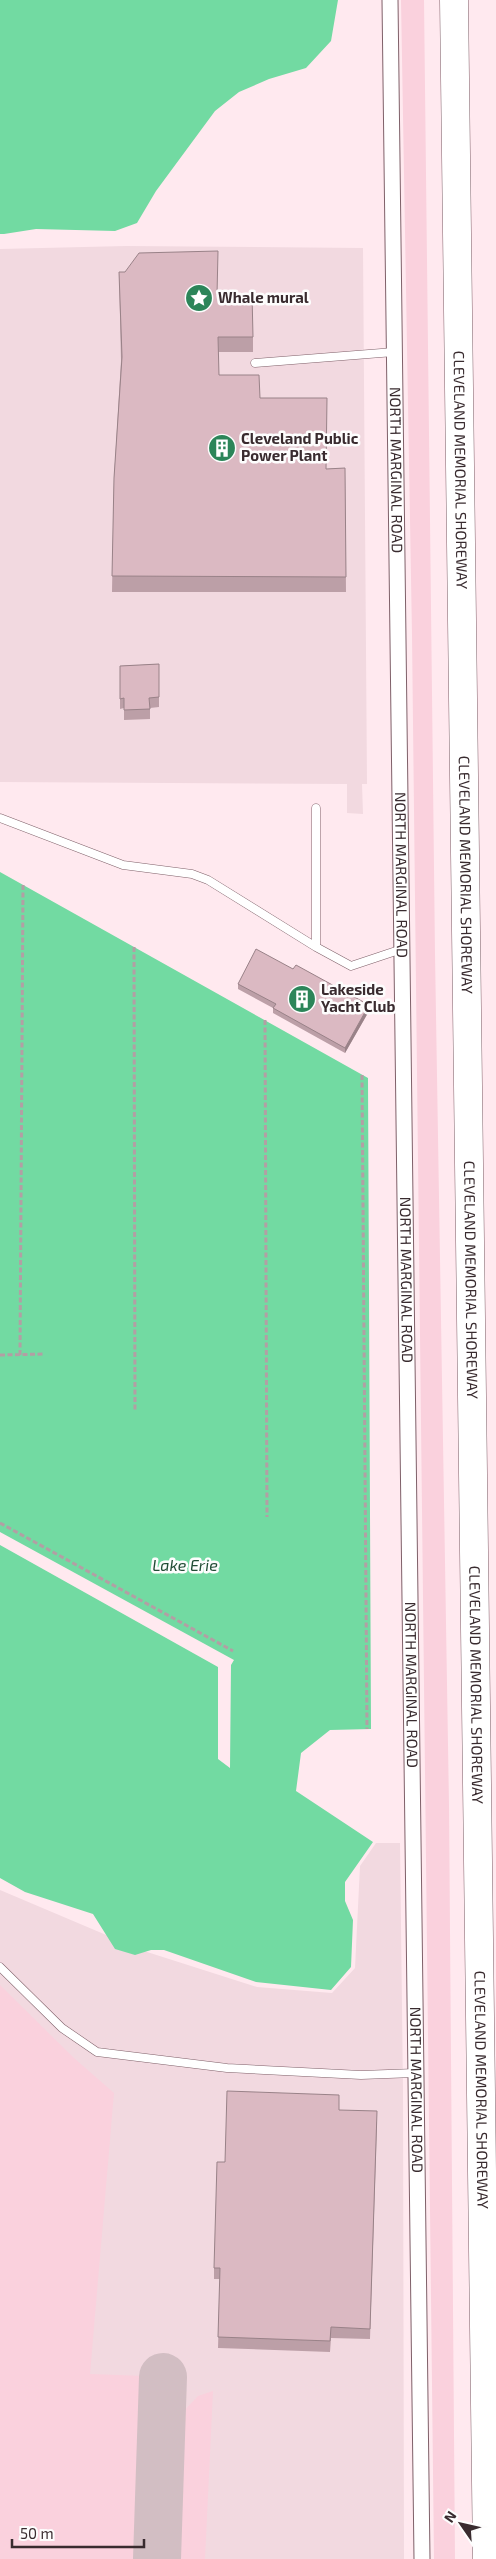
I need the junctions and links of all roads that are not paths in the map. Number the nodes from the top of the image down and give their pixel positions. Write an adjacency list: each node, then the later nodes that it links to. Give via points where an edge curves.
1 (390, 0): 3 (street, NORTH MARGINAL ROAD)
2 (454, 0): 12 (highway, CLEVELAND MEMORIAL SHOREWAY)
3 (394, 352): 4 (lane); 8 (street, NORTH MARGINAL ROAD)
4 (255, 363)
5 (316, 808): 7 (lane)
6 (0, 818): 7 (lane, via 123,865 192,874 208,880)
7 (316, 946): 8 (lane, via 351,966)
8 (402, 949): 10 (street, NORTH MARGINAL ROAD)
9 (0, 1967): 10 (lane, via 62,2028 97,2052 227,2068 361,2075)
10 (415, 2073): 11 (street, NORTH MARGINAL ROAD)
11 (422, 2559)
12 (487, 2559)

